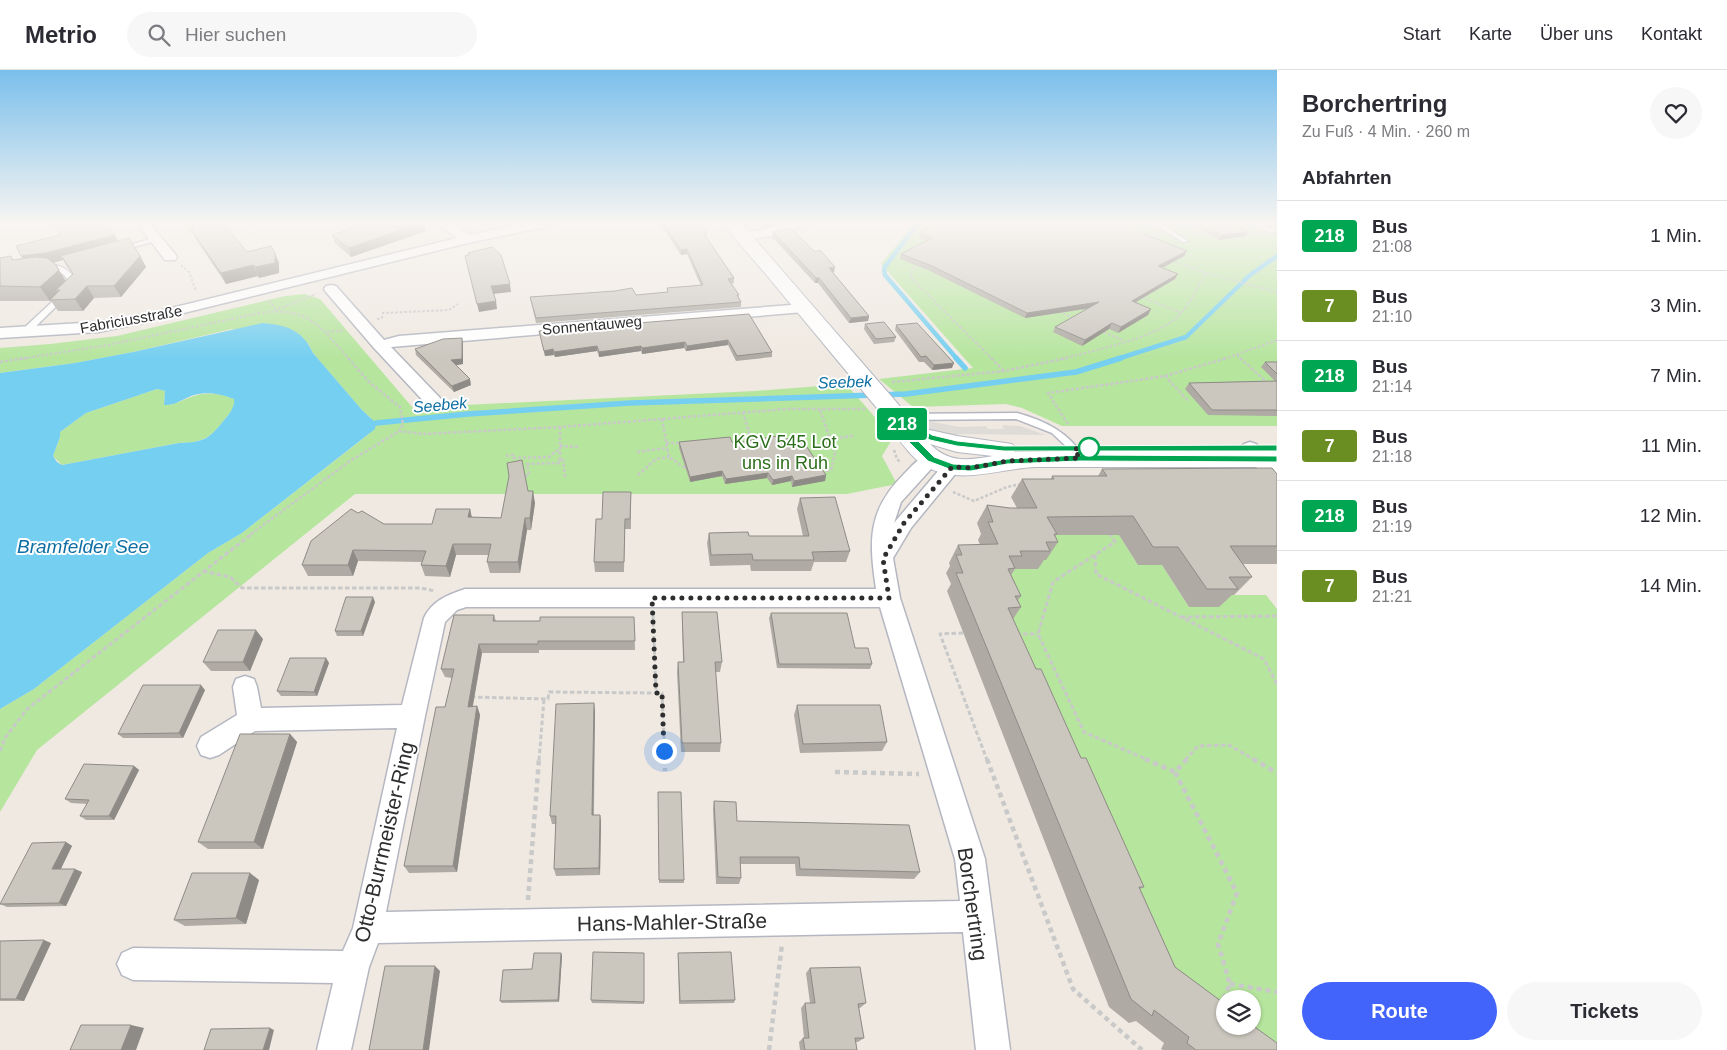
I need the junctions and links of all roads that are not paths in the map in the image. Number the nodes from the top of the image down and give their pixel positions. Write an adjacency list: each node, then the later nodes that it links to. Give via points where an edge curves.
1 (59, 268): 6 (lane, via 64,269 74,285)
2 (355, 268): 6 (street, Fabriciusstraße, via 201,306 98,327)
3 (770, 268): 5 (street)
4 (332, 289): 8 (street)
5 (804, 308): 8 (street, Sonnentauweg); 9 (street)
6 (25, 332): 7 (street, Fabriciusstraße)
7 (0, 333)
8 (380, 344): 10 (street)
9 (883, 400): 11 (lane, via 1017,416 1055,431); 12 (street, via 912,440)
10 (436, 403)
11 (1080, 452): 12 (street, via 1004,449); 12 (street, via 971,468); 13 (street)
12 (939, 454): 15 (street, Borchertring, via 883,559)
13 (1266, 454): 14 (street)
14 (1277, 479)
15 (889, 598): 17 (street, Otto-Burrmeister-Ring, via 465,598 449,604 435,618); 20 (street, Borchertring, via 970,859)
16 (245, 687): 18 (street)
17 (412, 716): 18 (street, Otto-Burrmeister-Ring); 21 (street, Otto-Burrmeister-Ring)
18 (251, 720): 19 (street)
19 (210, 746)
20 (976, 916): 21 (street, Hans-Mahler-Straße); 25 (street, Borchertring)
21 (368, 928): 23 (street, Otto-Burrmeister-Ring)
22 (133, 964): 23 (street, Otto-Burrmeister-Ring)
23 (353, 967): 24 (street, Otto-Burrmeister-Ring)
24 (334, 1050)
25 (993, 1050)

